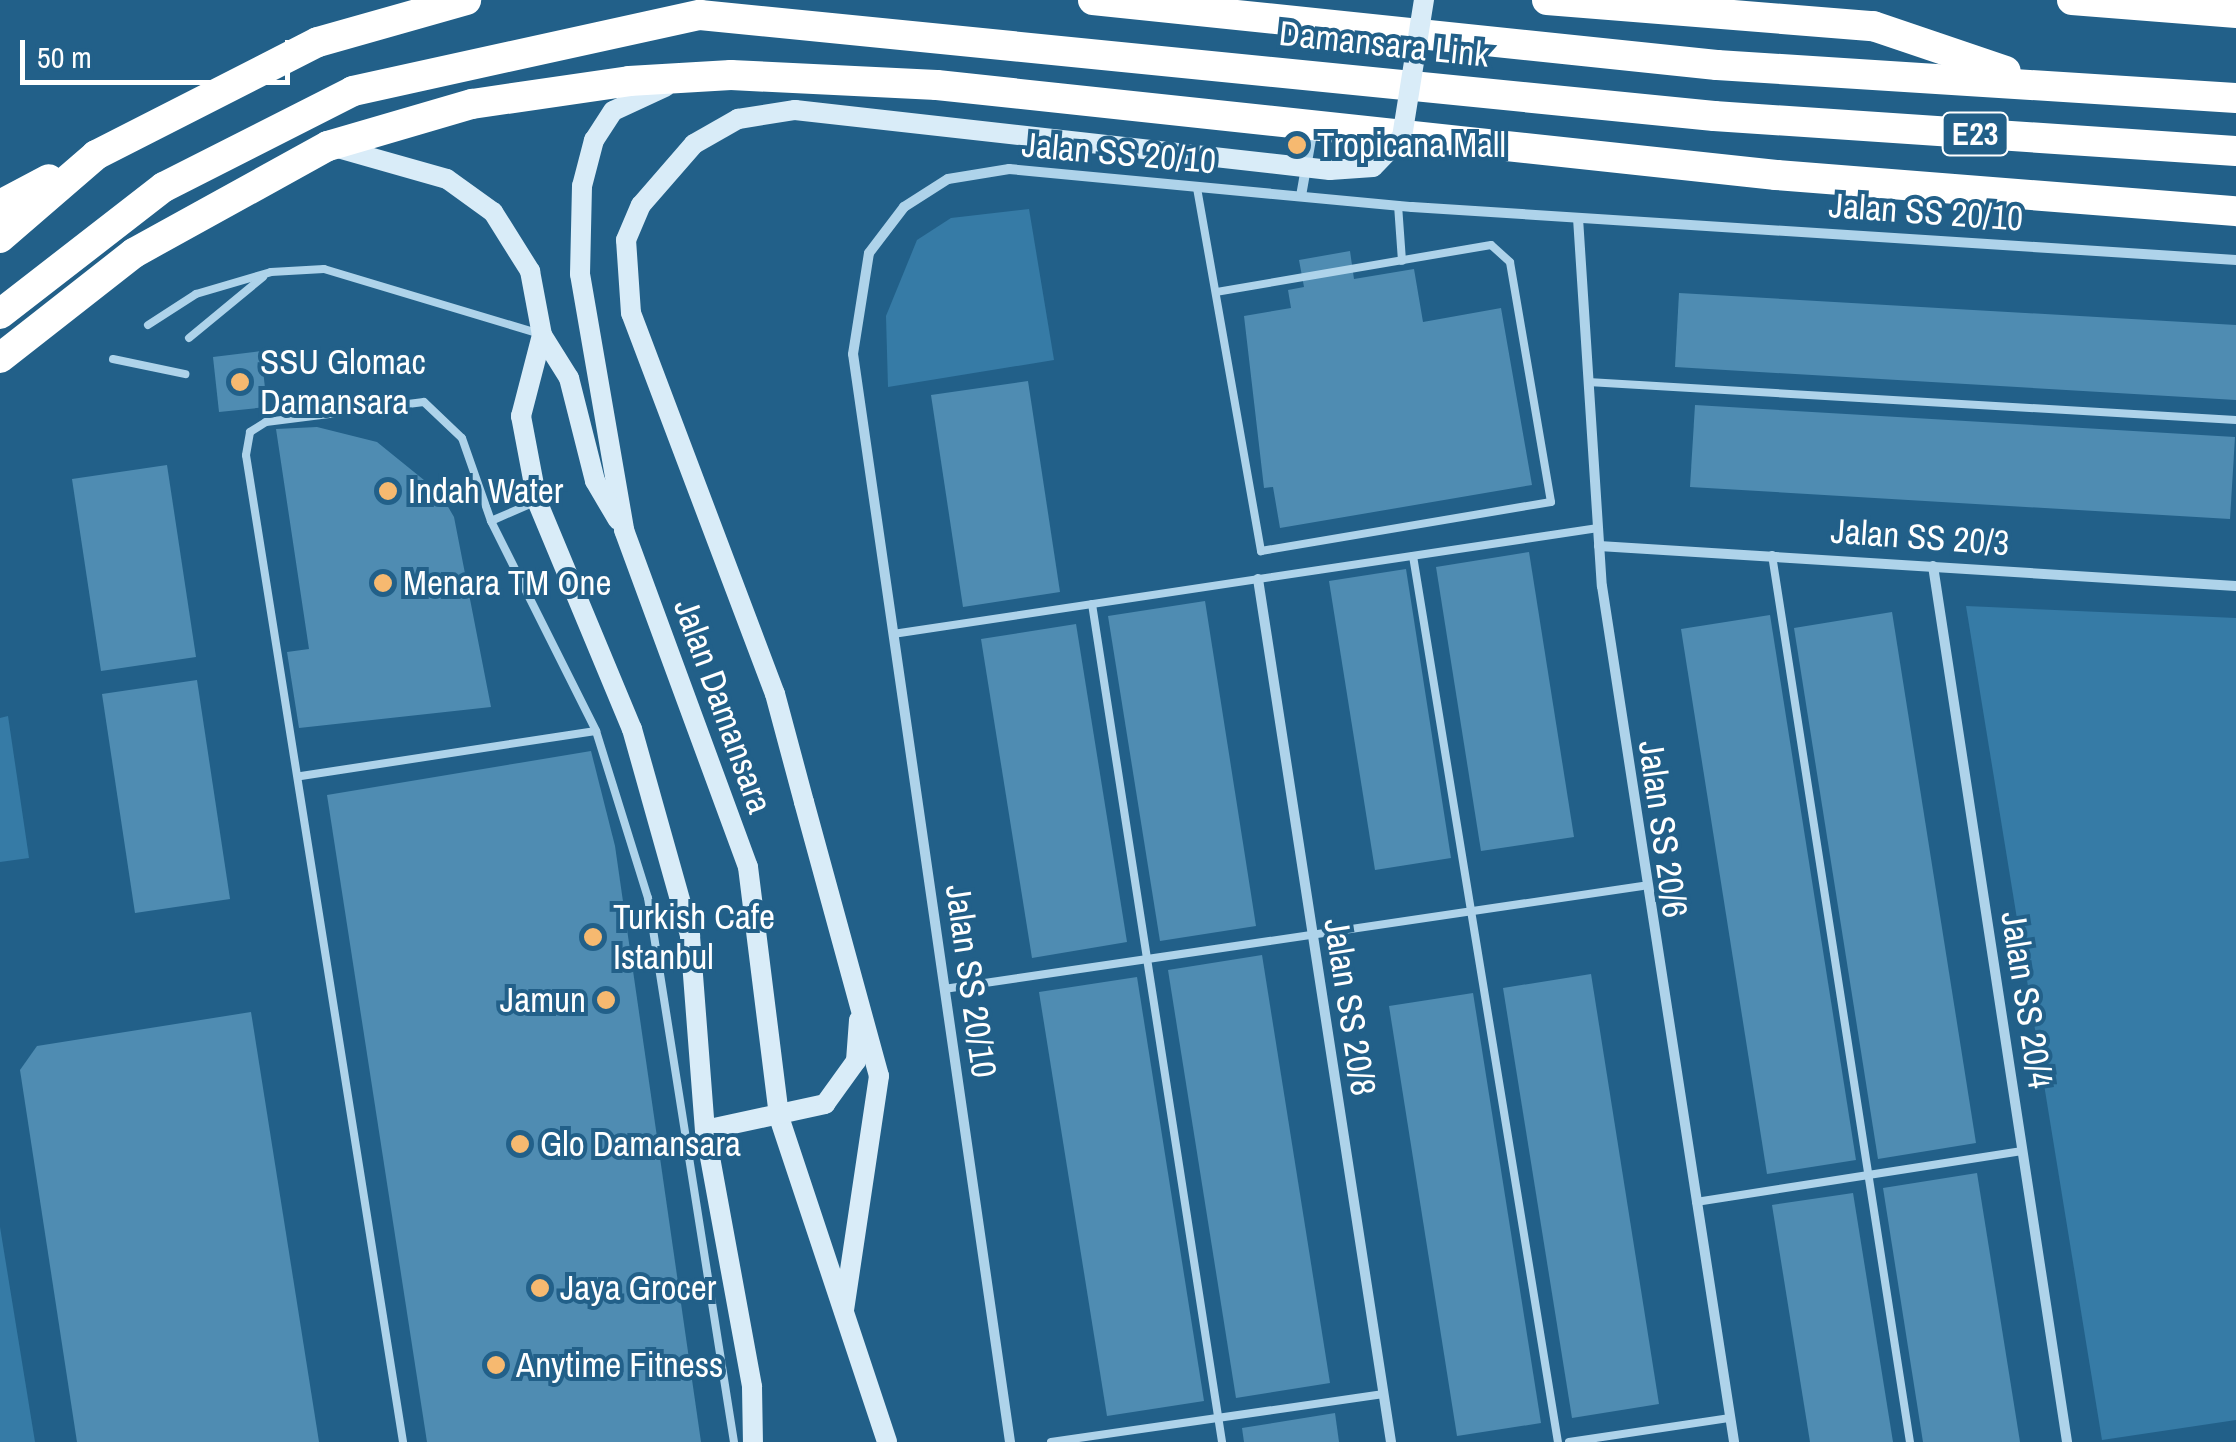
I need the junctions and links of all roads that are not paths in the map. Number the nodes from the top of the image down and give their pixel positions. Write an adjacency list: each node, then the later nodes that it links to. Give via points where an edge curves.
1 (466, 0): 13 (highway, via 318,42)
2 (1093, 0): 8 (highway, Damansara Link / E23, via 1717,65)
3 (1424, 0): 53 (main road, bridge, via 1402,137 1373,167 1330,170 795,110 738,119 694,144 641,204 626,240 631,313 775,694)
4 (1547, 0): 8 (highway, via 1873,26)
5 (2072, 0): 6 (highway)
6 (2236, 14)
7 (731, 74): 10 (highway); 11 (highway, via 472,104); 37 (main road, Jalan Damansara, via 646,91 613,111 582,186 580,274)
8 (2047, 84): 9 (highway, Damansara Link / E23)
9 (2236, 98)
10 (1315, 121): 15 (street); 18 (highway, via 1776,175)
11 (328, 146): 27 (main road, via 403,161 493,212 530,272); 29 (highway, via 134,254)
12 (2236, 151): 25 (highway, Damansara Link / E23, via 1714,116 700,15 353,91 164,187)
13 (96, 155): 16 (highway); 20 (highway)
14 (1197, 188): 15 (street, Jalan SS 20/10); 24 (lane); 45 (street, Jalan SS 20/10, via 1009,168 948,179 904,207 868,254 853,354)
15 (1301, 196): 17 (street, Jalan SS 20/10)
16 (0, 205)
17 (1398, 205): 19 (street, Jalan SS 20/10); 21 (lane)
18 (2236, 211)
19 (1578, 218): 22 (street, Jalan SS 20/10); 32 (street, Jalan SS 20/6)
20 (0, 238)
21 (1402, 260): 24 (lane); 24 (lane, via 1491,245 1510,262 1551,502 1261,551)
22 (2236, 260)
23 (271, 272): 26 (lane, via 196,294); 27 (lane, via 324,269); 28 (lane)
24 (1217, 292)
25 (0, 314)
26 (148, 325)
27 (542, 335): 34 (main road, via 520,416); 37 (main road, via 569,378 595,481)
28 (189, 338)
29 (0, 358)
30 (114, 359): 31 (lane)
31 (186, 374)
32 (1588, 382): 33 (lane); 36 (street, Jalan SS 20/6)
33 (2236, 420)
34 (537, 501): 35 (lane); 55 (main road, via 632,729 678,886)
35 (491, 521): 46 (lane); 47 (lane, via 462,438 424,402 266,422 250,432)
36 (1598, 528): 38 (street, Jalan SS 20/6); 40 (lane)
37 (624, 530): 54 (main road, Jalan Damansara, via 748,868)
38 (1600, 546): 39 (street, Jalan SS 20/3); 48 (street, Jalan SS 20/6)
39 (1772, 555): 41 (street, Jalan SS 20/3); 57 (lane)
40 (1413, 556): 42 (lane); 49 (lane)
41 (1933, 566): 43 (street, Jalan SS 20/3); 56 (street, Jalan SS 20/4)
42 (1258, 579): 44 (lane); 50 (street, Jalan SS 20/8)
43 (2236, 586)
44 (1092, 604): 45 (lane); 51 (lane)
45 (893, 634): 52 (street, Jalan SS 20/10)
46 (596, 731): 47 (lane); 66 (lane, via 648,898)
47 (300, 776): 65 (lane)
48 (1642, 886): 49 (lane); 58 (street, Jalan SS 20/6)
49 (1467, 912): 50 (lane); 73 (lane)
50 (1310, 935): 51 (lane); 61 (street, Jalan SS 20/8)
51 (1148, 959): 52 (lane); 62 (lane)
52 (944, 989): 69 (street, Jalan SS 20/10)
53 (860, 1002): 54 (main road, via 856,1061 842,1091); 59 (main road, via 881,1103 860,1174)
54 (779, 1118): 55 (main road); 59 (main road, Jalan Damansara)
55 (705, 1130): 60 (main road)
56 (2022, 1151): 57 (lane); 77 (street, Jalan SS 20/4)
57 (1869, 1175): 58 (lane); 76 (lane)
58 (1694, 1202): 63 (street, Jalan SS 20/6)
59 (843, 1314): 64 (main road, Jalan Damansara)
60 (752, 1387): 67 (main road); 68 (main road)
61 (1384, 1394): 62 (lane); 72 (street, Jalan SS 20/8)
62 (1218, 1418): 70 (lane); 71 (lane)
63 (1730, 1418): 74 (lane); 75 (street, Jalan SS 20/6)
64 (884, 1436)
65 (403, 1442)
66 (734, 1442)
67 (753, 1442)
68 (768, 1442)
69 (1010, 1442)
70 (1050, 1442)
71 (1222, 1442)
72 (1391, 1442)
73 (1558, 1442)
74 (1569, 1442)
75 (1734, 1442)
76 (1910, 1442)
77 (2067, 1442)

